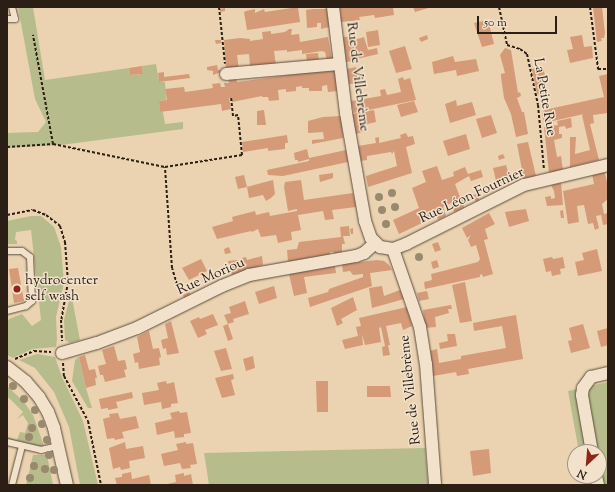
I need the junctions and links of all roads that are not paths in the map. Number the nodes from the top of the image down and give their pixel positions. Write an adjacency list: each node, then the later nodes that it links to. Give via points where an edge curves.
1 (12, 7): 3 (lane, via 14,19)
2 (333, 7): 4 (street, Rue de Villebrème)
3 (7, 19)
4 (339, 64): 5 (street); 7 (street, Rue de Villebrème, via 365,221)
5 (226, 74)
6 (608, 165): 8 (street, Rue Léon Fournier, via 524,185)
7 (375, 244): 8 (street, via 380,248); 11 (street, Rue Moriou, via 356,256 249,275 118,335)
8 (393, 249): 20 (street, Rue de Villebrème, via 420,327 426,364)
9 (7, 251): 10 (lane, via 22,251 30,257 32,301 26,306)
10 (7, 311)
11 (62, 353)
12 (10, 365): 17 (street, via 39,397 48,412)
13 (608, 373): 15 (street, via 591,377 583,388)
14 (7, 442): 16 (lane)
15 (591, 444)
16 (22, 446): 17 (lane, via 41,450); 18 (lane)
17 (59, 446): 19 (street)
18 (12, 485)
19 (67, 485)
20 (435, 485)

